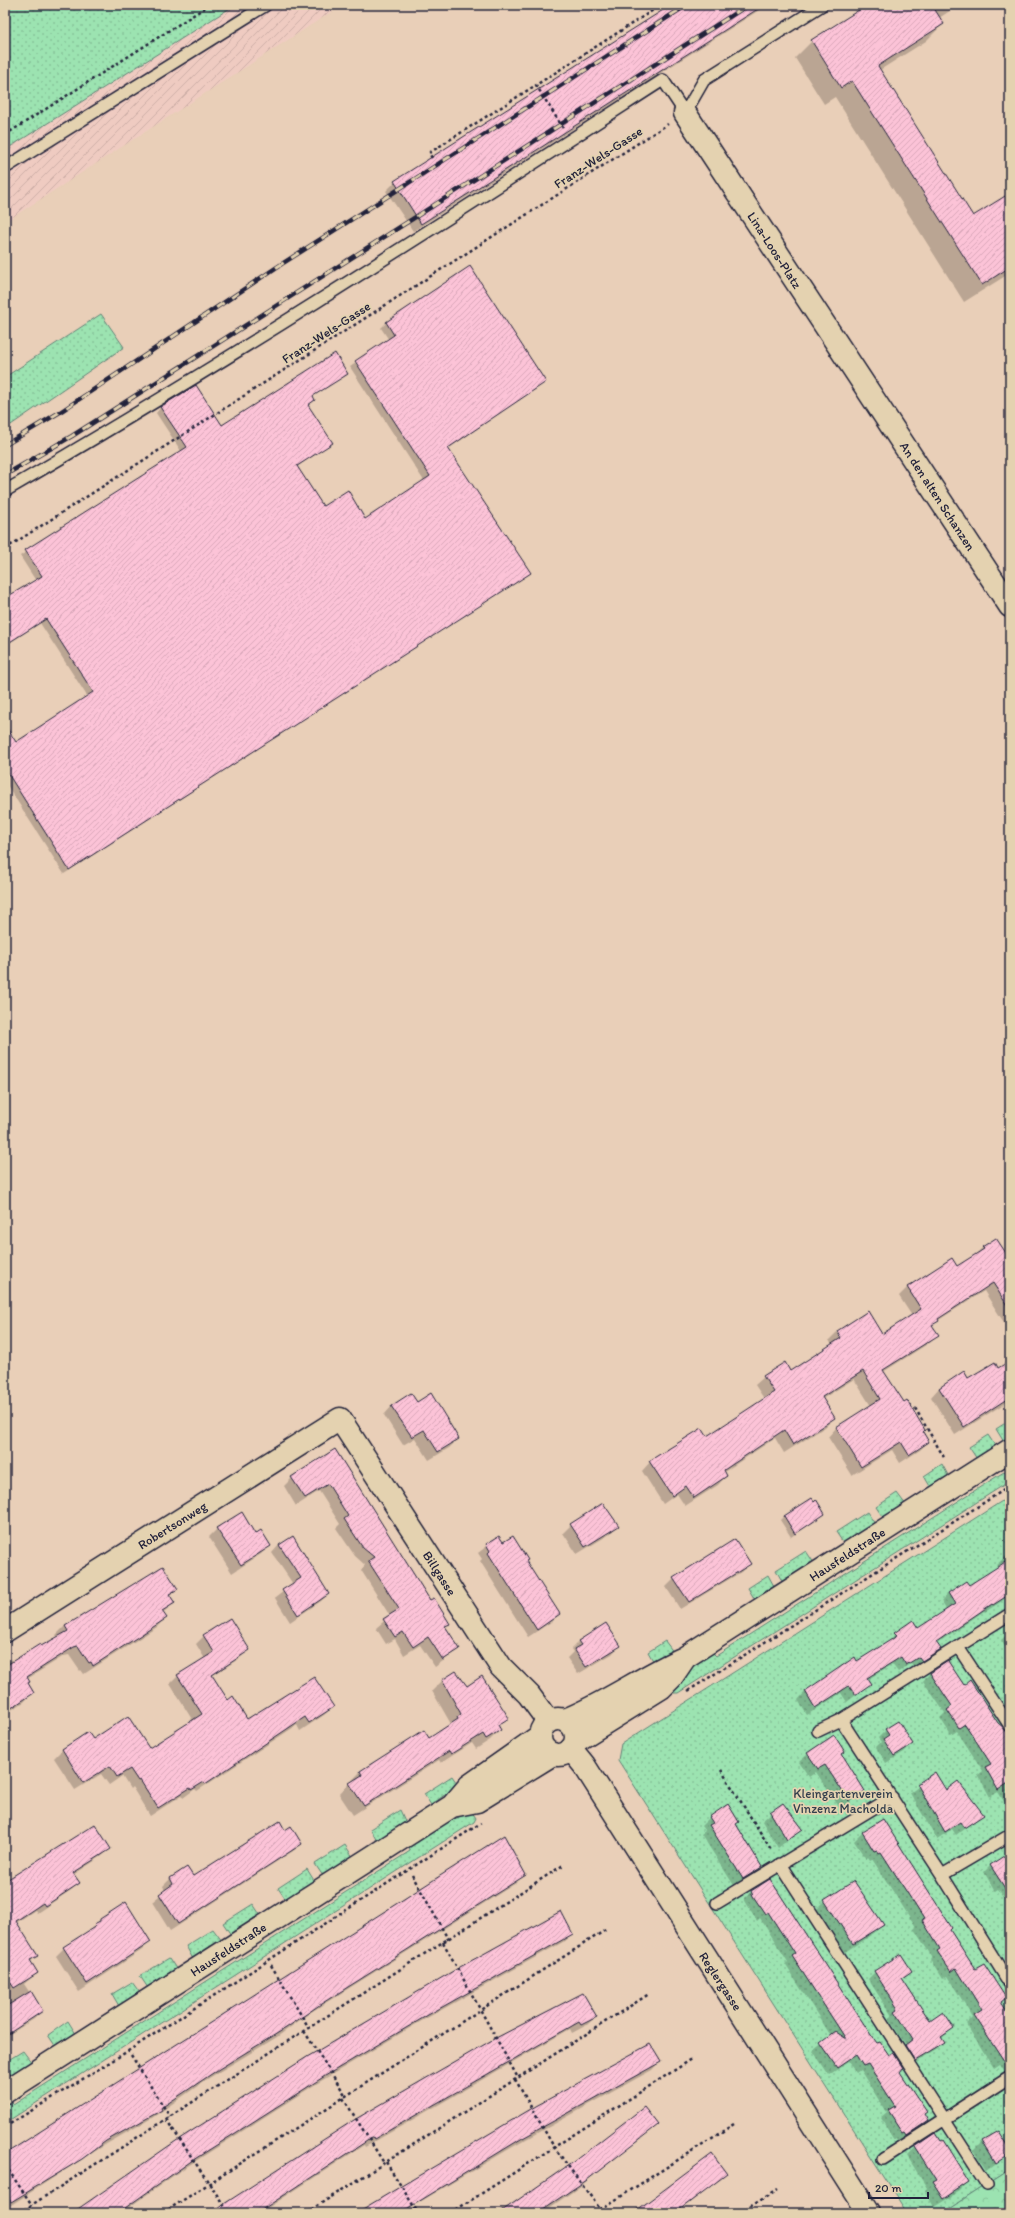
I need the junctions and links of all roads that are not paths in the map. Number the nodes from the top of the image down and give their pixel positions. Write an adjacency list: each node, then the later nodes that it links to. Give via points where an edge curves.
1 (266, 5): 4 (lane)
2 (822, 5): 3 (lane, via 704,80)
3 (685, 113): 5 (street, Lina-Loos-Platz); 6 (lane, via 663,80 171,391)
4 (5, 168)
5 (866, 386): 7 (street, An den alten Schanzen)
6 (5, 490)
7 (1010, 606)
8 (340, 1419): 11 (street, Robertsonweg); 15 (street, Billgasse, via 502,1667 529,1694)
9 (1010, 1450): 13 (street, Hausfeldstraße)
10 (1010, 1614): 12 (lane)
11 (5, 1631)
12 (958, 1647): 14 (lane); 16 (lane)
13 (684, 1658): 15 (street, Hausfeldstraße, via 656,1670 591,1710); 18 (street, Hausfeldstraße, via 661,1688)
14 (841, 1720): 17 (lane); 19 (lane)
15 (551, 1726): 18 (street, via 574,1728); 18 (street, Reglergasse, via 543,1747); 20 (street, Hausfeldstraße, via 469,1786)
16 (1010, 1726)
17 (818, 1731)
18 (567, 1748): 20 (street, Hausfeldstraße, via 477,1801); 31 (street, Reglergasse, via 584,1765)
19 (892, 1797): 22 (lane); 23 (lane)
20 (452, 1806): 27 (street, Hausfeldstraße)
21 (1010, 1835): 23 (lane)
22 (780, 1864): 24 (lane); 28 (lane)
23 (942, 1875): 25 (lane)
24 (717, 1903)
25 (1010, 1984)
26 (1010, 2077): 28 (lane)
27 (5, 2092)
28 (945, 2119): 29 (lane); 30 (lane)
29 (883, 2159)
30 (987, 2185)
31 (869, 2213)

